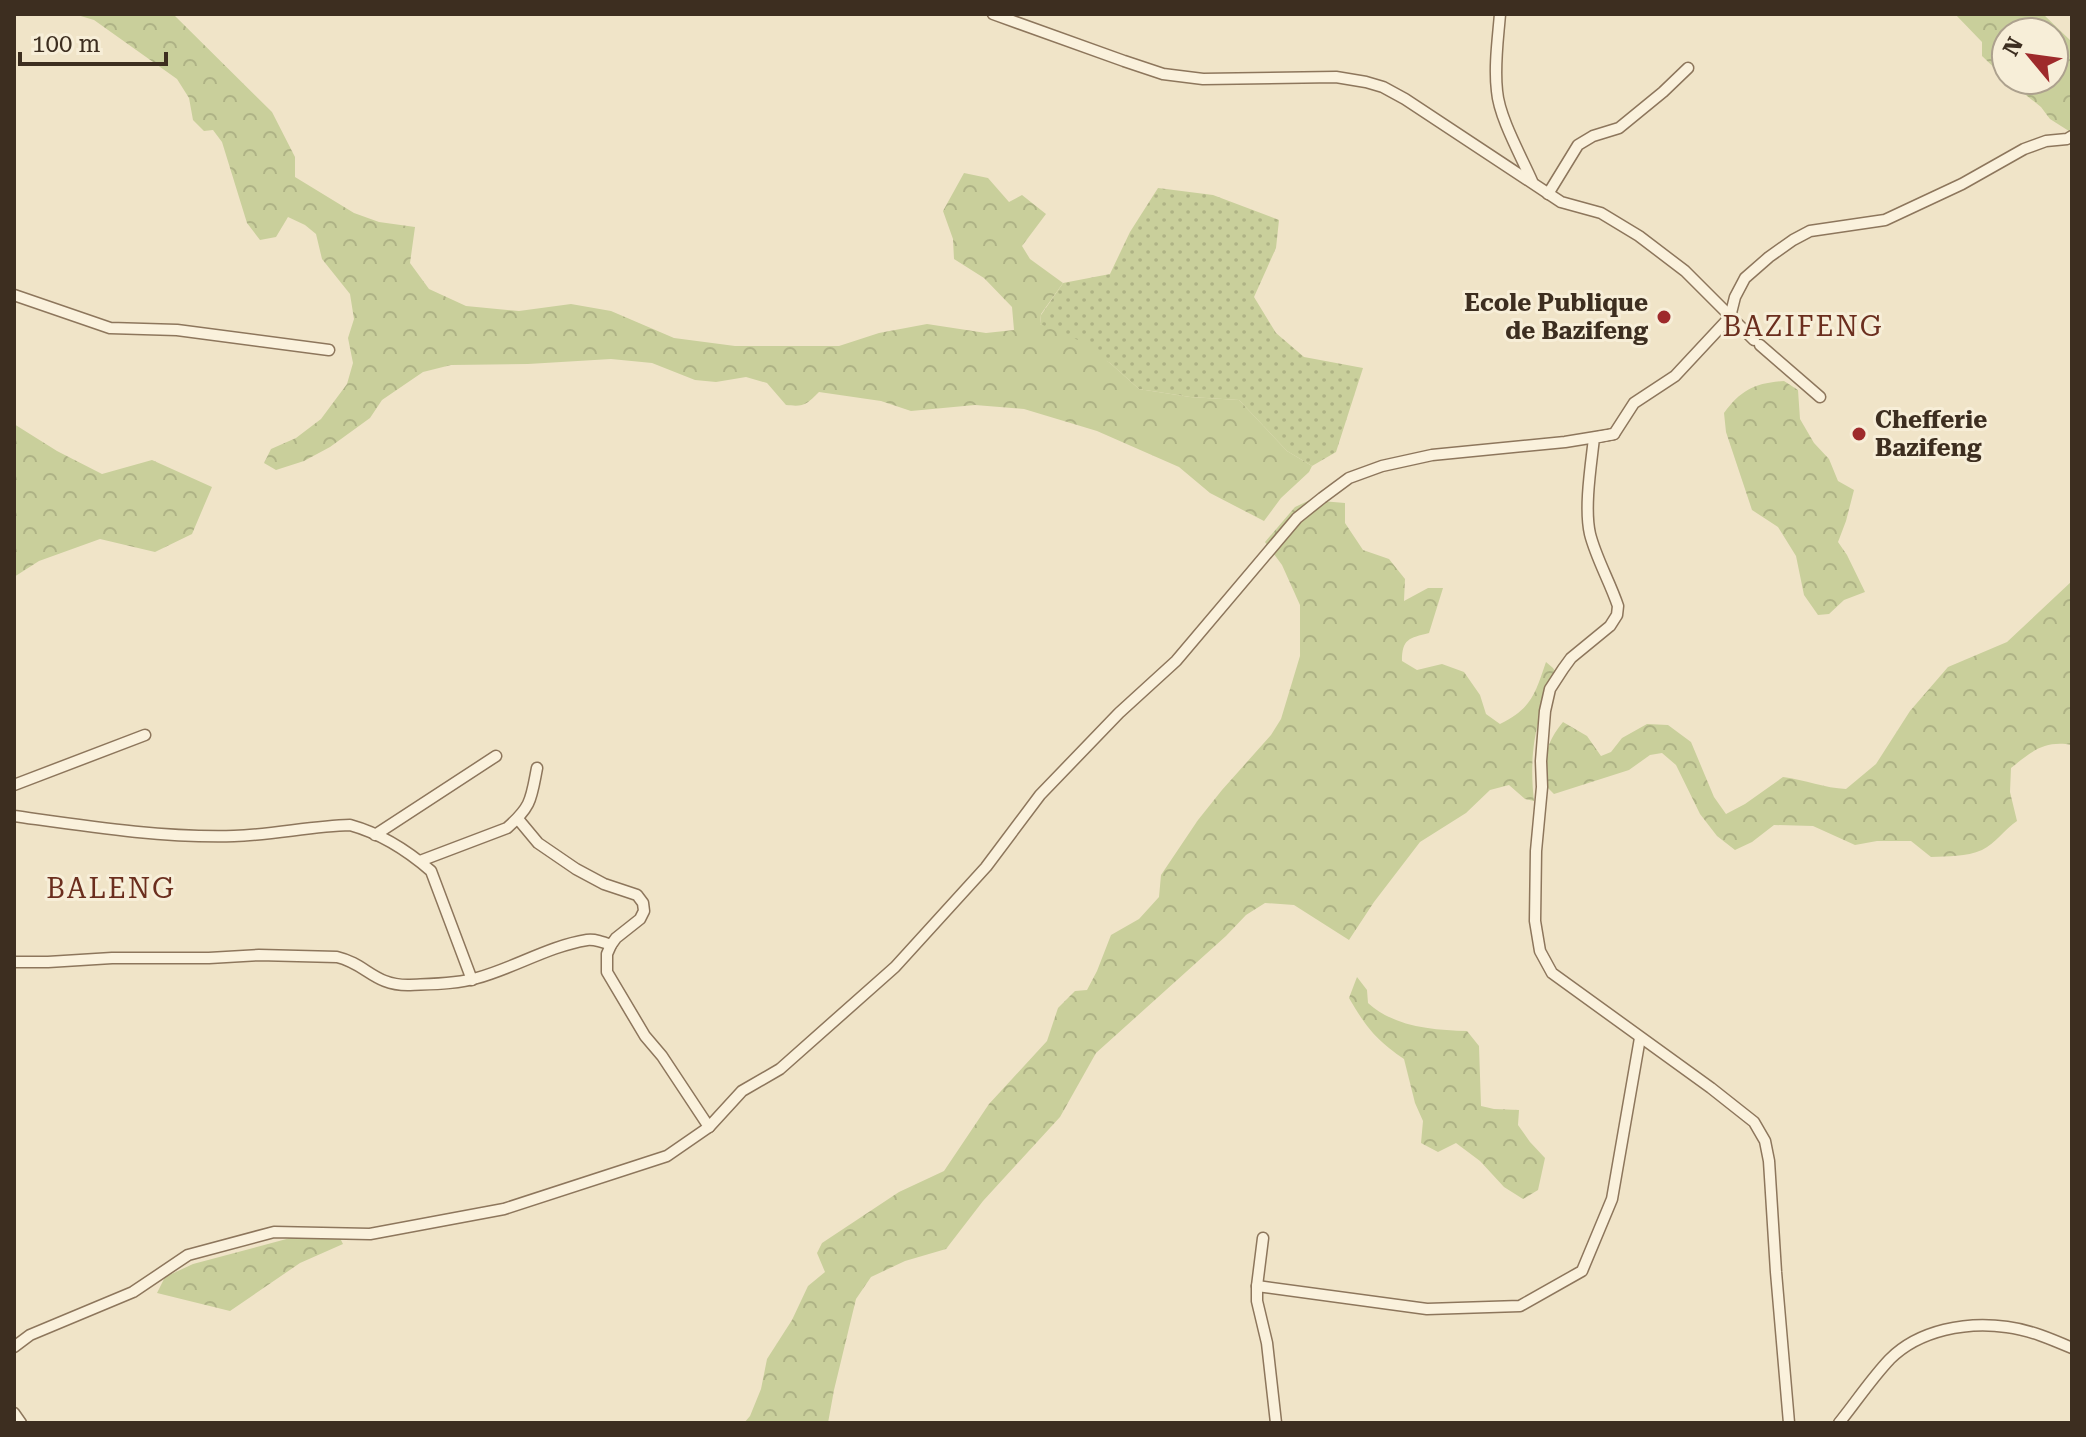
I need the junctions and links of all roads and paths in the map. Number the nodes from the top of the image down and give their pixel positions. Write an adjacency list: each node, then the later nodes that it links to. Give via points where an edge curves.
1 (993, 14): 5 (street, via 1163,74 1203,79 1324,77 1383,87)
2 (1500, 14): 5 (street, via 1497,93)
3 (1688, 68): 6 (street, via 1619,128 1578,145)
4 (2072, 136): 8 (street, via 2024,149 1885,220 1810,231 1745,278)
5 (1533, 182): 6 (street)
6 (1548, 194): 8 (street, via 1601,213 1639,236 1685,271)
7 (14, 295): 9 (street, via 110,328 177,330)
8 (1730, 317): 10 (street); 11 (street, via 1675,376 1634,403)
9 (329, 350)
10 (1820, 397)
11 (1614, 434): 23 (street, via 1594,438 1588,519 1617,615 1571,658 1550,689 1542,736 1535,921 1540,951 1552,973); 24 (street, via 1432,455 1349,478 1322,498 1297,518 1176,661 1040,795 986,867 895,967 780,1069 742,1091)
12 (145, 735): 15 (street)
13 (496, 756): 18 (street)
14 (537, 768): 17 (street, via 530,804)
15 (14, 785)
16 (14, 816): 18 (street, via 177,835 235,836 350,825)
17 (518, 819): 19 (street); 20 (street, via 538,843 576,869 637,895 643,903 640,919)
18 (375, 835): 19 (street)
19 (420, 861): 22 (street, via 431,871)
20 (611, 945): 22 (street, via 587,940); 24 (street, via 607,972)
21 (14, 962): 22 (street, via 337,957 385,982)
22 (472, 980)
23 (1640, 1038): 26 (street, via 1612,1199 1582,1271 1520,1306 1427,1309); 32 (street, via 1754,1122 1765,1141)
24 (709, 1127): 27 (street, via 667,1156 504,1209 370,1234 274,1232 188,1255 133,1292 30,1335)
25 (1263, 1238): 26 (street)
26 (1257, 1286): 31 (street)
27 (14, 1347)
28 (2072, 1348): 33 (street, via 2006,1327 1944,1330 1915,1340 1891,1358)
29 (14, 1413): 30 (street)
30 (21, 1423)
31 (1276, 1423)
32 (1789, 1423)
33 (1839, 1423)

